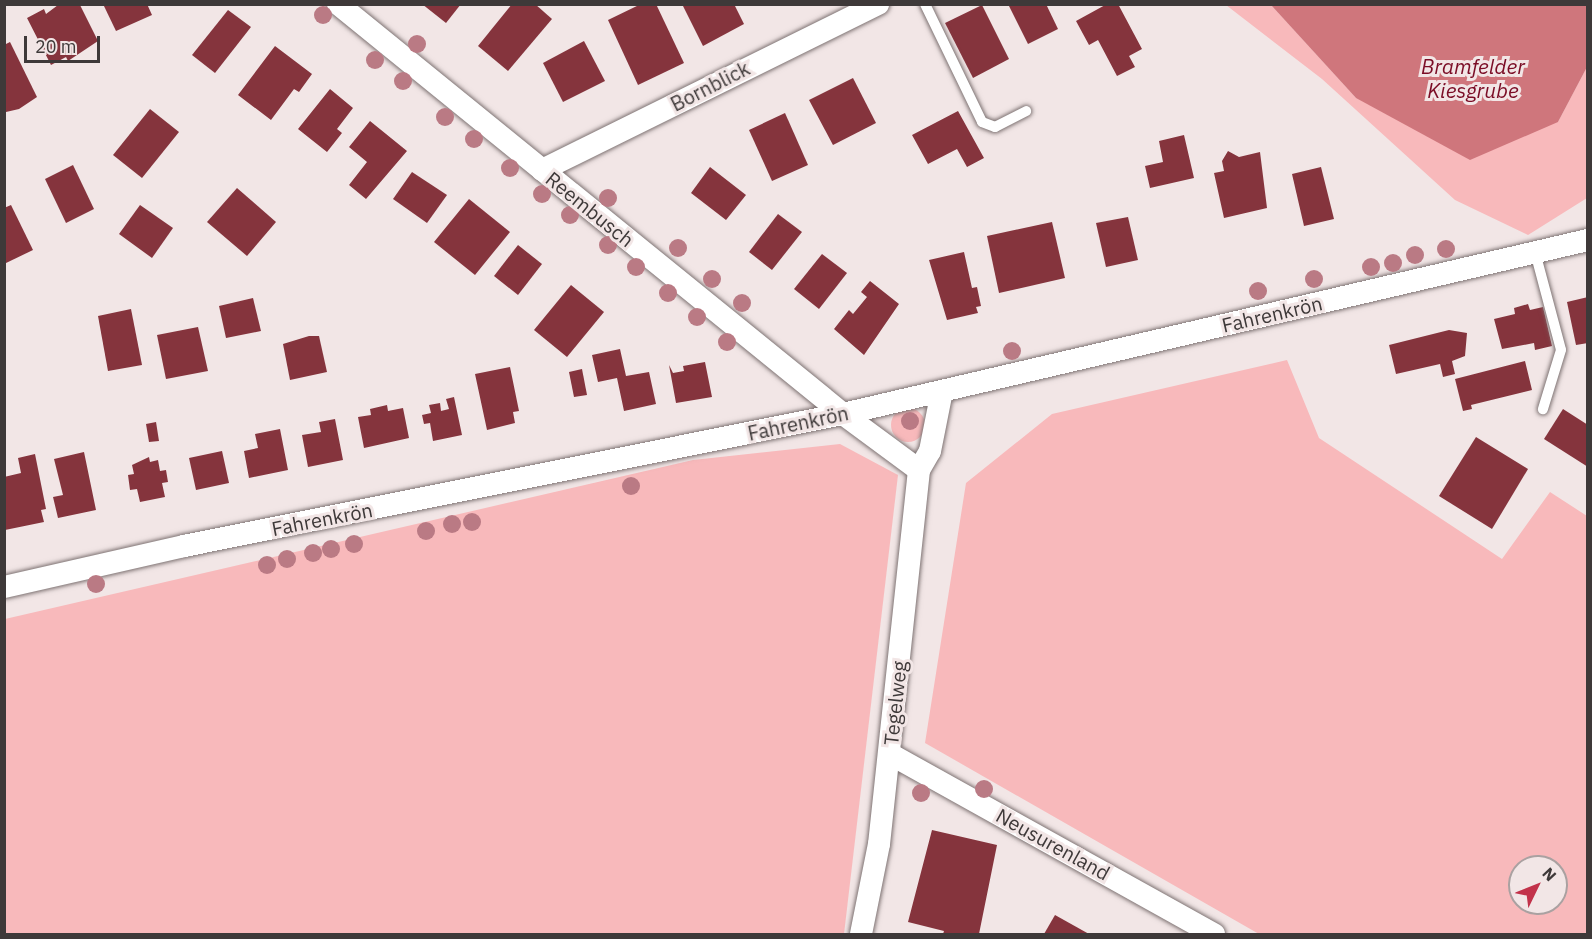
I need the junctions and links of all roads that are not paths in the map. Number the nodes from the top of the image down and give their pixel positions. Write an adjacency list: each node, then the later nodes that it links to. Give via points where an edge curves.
1 (338, 4): 5 (street, Reembusch)
2 (878, 4): 5 (street, Bornblick)
3 (925, 4): 4 (lane, via 982,122 995,127)
4 (1026, 111)
5 (542, 170): 10 (street, Reembusch)
6 (1587, 240): 7 (street, Fahrenkrön)
7 (1535, 252): 8 (street, Fahrenkrön); 9 (lane, via 1561,350)
8 (942, 391): 10 (street, Fahrenkrön); 11 (street, Tegelweg, via 930,451)
9 (1543, 409)
10 (843, 414): 11 (street); 12 (street, Fahrenkrön, via 184,546)
11 (919, 470): 13 (street, Tegelweg)
12 (4, 587)
13 (890, 754): 14 (street, Tegelweg, via 879,844); 15 (street, Neusurenland)
14 (861, 934)
15 (1214, 934)

